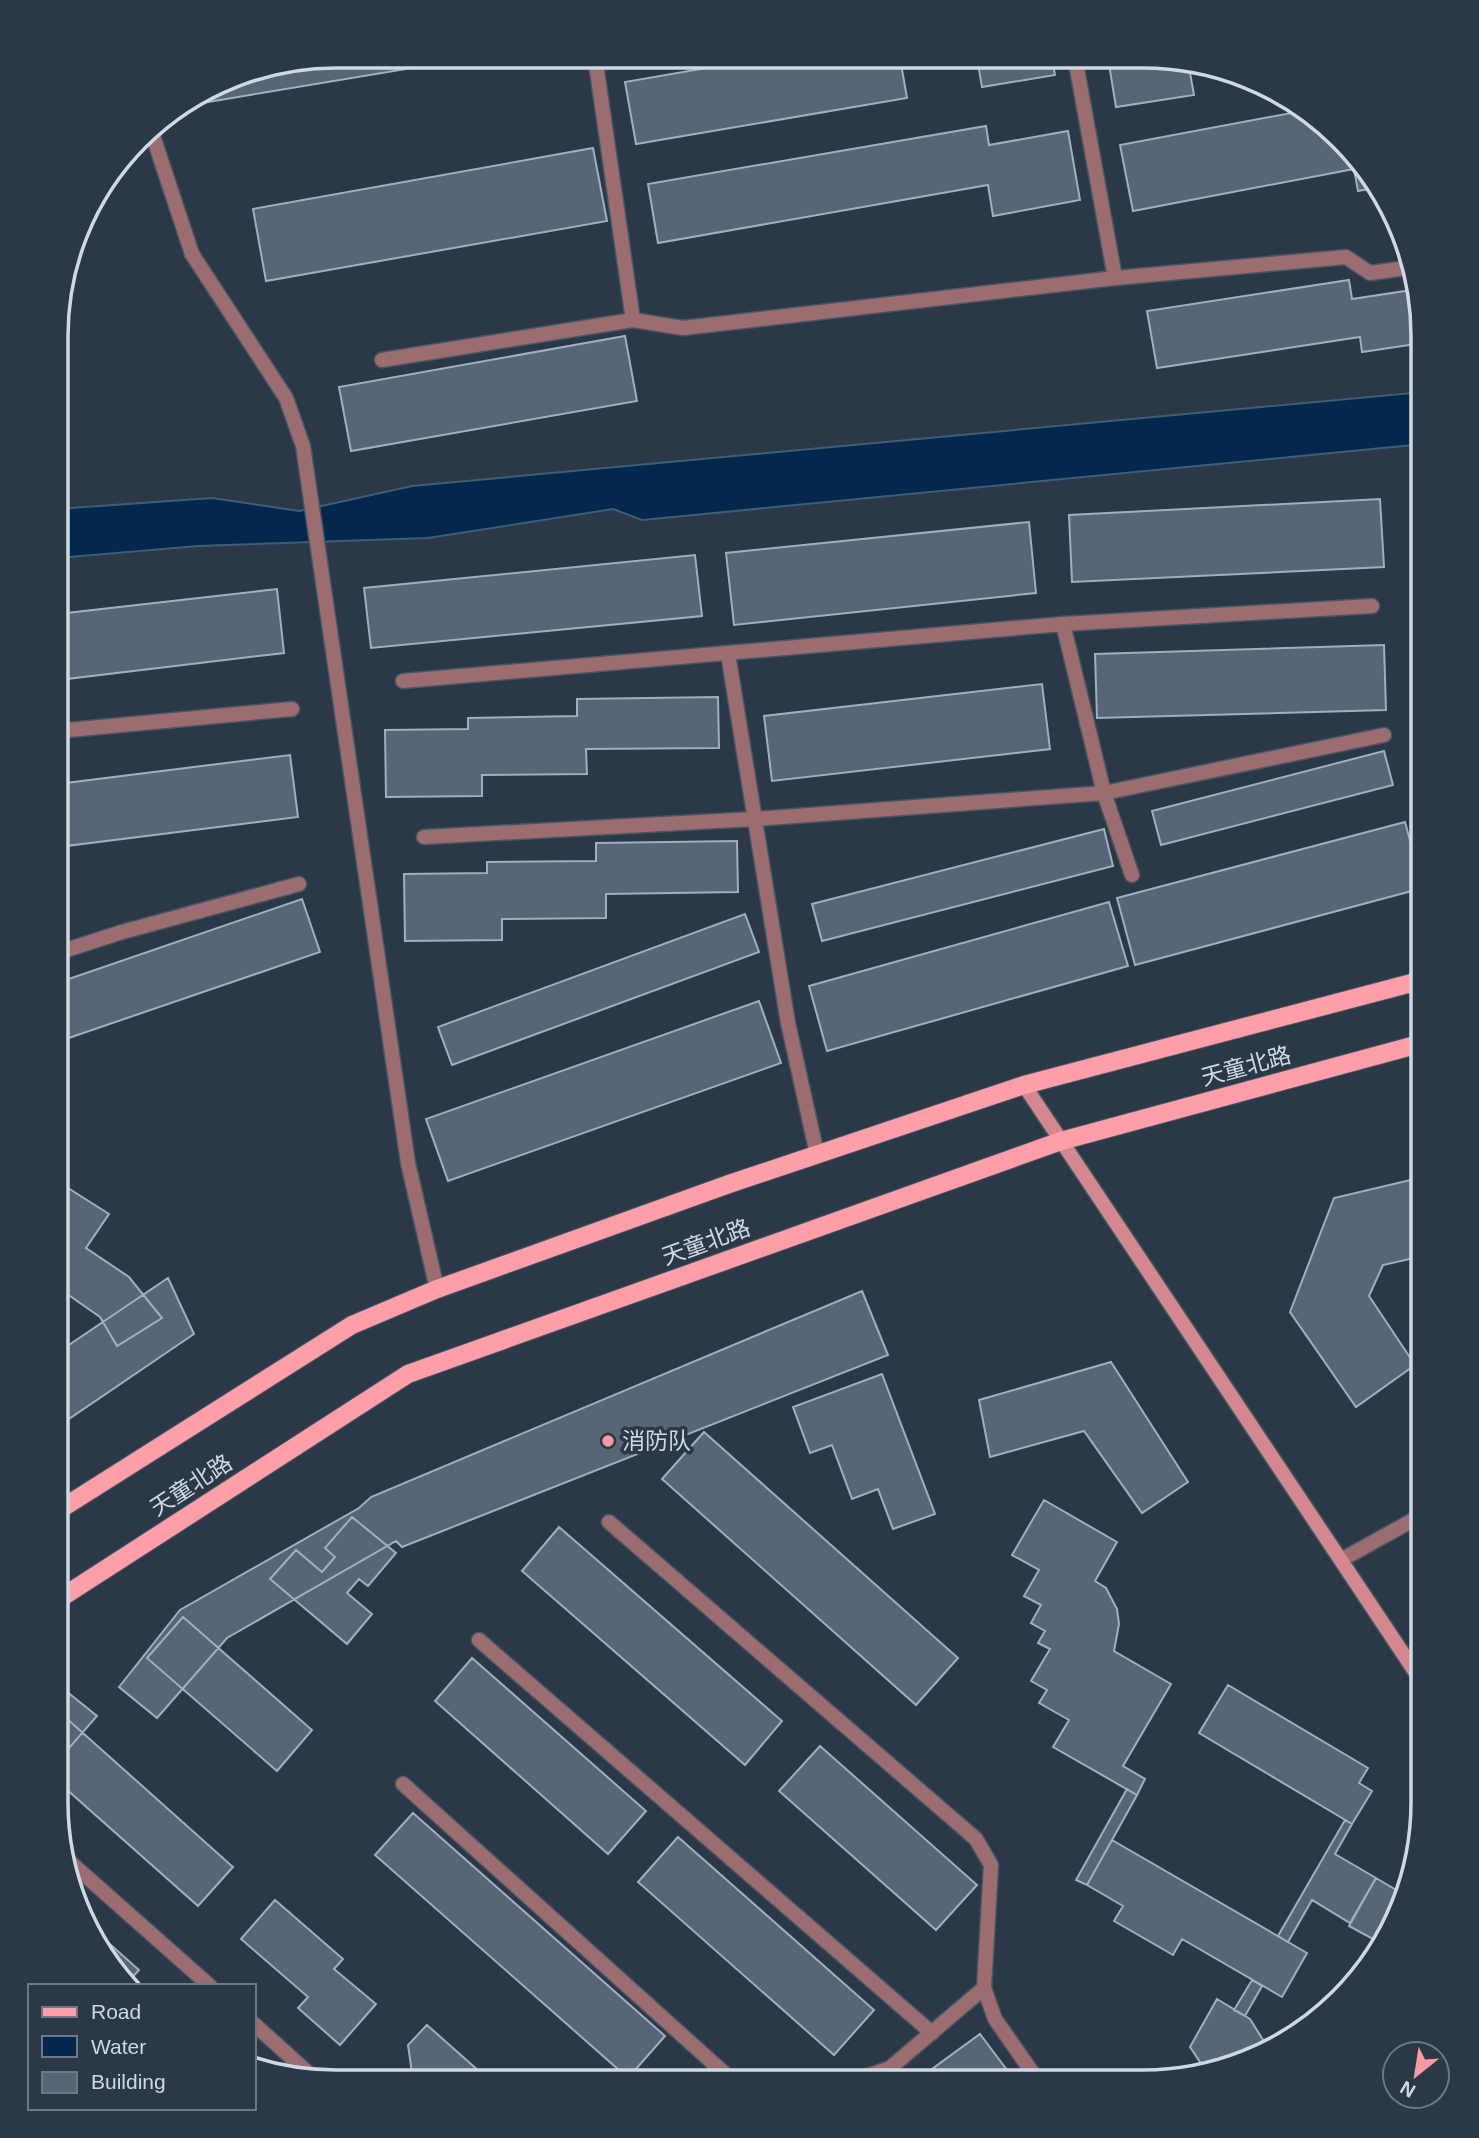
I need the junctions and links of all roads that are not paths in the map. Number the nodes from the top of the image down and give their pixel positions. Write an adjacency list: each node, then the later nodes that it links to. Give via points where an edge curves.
1 (597, 68): 6 (street)
2 (1077, 68): 5 (street)
3 (154, 140): 26 (street, via 192,254 286,398 303,446 408,1163)
4 (1402, 269): 5 (street, via 1370,273 1346,257)
5 (1115, 278): 6 (street, via 683,328)
6 (634, 320): 7 (street)
7 (382, 360)
8 (1372, 606): 9 (street)
9 (1063, 624): 10 (street); 15 (street)
10 (728, 654): 11 (street); 16 (street)
11 (402, 681)
12 (292, 709): 13 (street)
13 (68, 730)
14 (1384, 735): 15 (street)
15 (1104, 793): 16 (street); 18 (street)
16 (754, 819): 17 (street); 25 (street, via 788,1023)
17 (424, 837)
18 (1132, 875)
19 (299, 884): 20 (street)
20 (68, 949)
21 (1411, 983): 23 (main road, 天童北路)
22 (1411, 1047): 24 (main road, 天童北路)
23 (1024, 1085): 24 (street); 25 (main road, 天童北路)
24 (1061, 1141): 30 (street); 31 (main road, 天童北路, via 408,1374)
25 (817, 1154): 26 (main road, 天童北路)
26 (438, 1289): 27 (main road, 天童北路, via 352,1325)
27 (68, 1505)
28 (609, 1522): 37 (street, via 976,1839 991,1865)
29 (1411, 1522): 30 (street)
30 (1341, 1560): 33 (street)
31 (68, 1593)
32 (479, 1640): 39 (street)
33 (1411, 1665)
34 (403, 1784): 41 (street)
35 (76, 1867): 36 (street)
36 (208, 1984)
37 (984, 1988): 39 (street); 43 (street, via 995,2019)
38 (256, 2026): 40 (street)
39 (932, 2033): 42 (street)
40 (302, 2067)
41 (721, 2070)
42 (884, 2070)
43 (1031, 2070)

